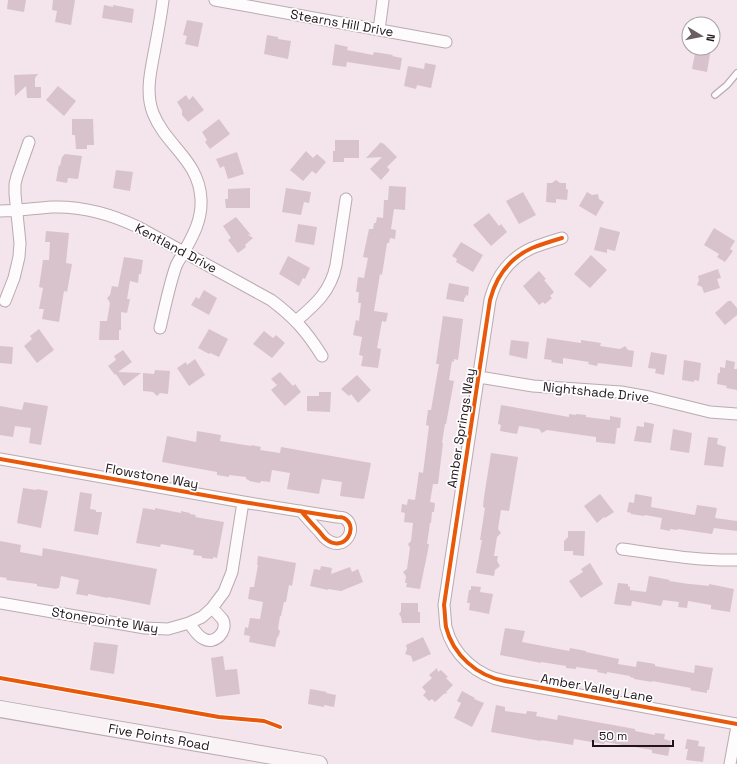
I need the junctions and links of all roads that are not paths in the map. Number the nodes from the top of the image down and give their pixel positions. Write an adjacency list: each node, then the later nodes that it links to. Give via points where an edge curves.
1 (163, 0): 13 (street, via 148,88 156,119 190,166 200,190 199,221)
2 (215, 0): 4 (street, Stearns Hill Drive)
3 (383, 0): 4 (street)
4 (379, 30): 5 (street, Stearns Hill Drive)
5 (446, 42)
6 (737, 73): 7 (lane)
7 (715, 95)
8 (29, 142): 10 (street, via 15,184)
9 (346, 199): 15 (street, via 335,273 323,295)
10 (17, 210): 11 (street, Kentland Drive); 13 (street, Kentland Drive, via 66,207 99,212 130,223); 14 (street, via 19,258)
11 (0, 211)
12 (562, 238): 18 (street, Amber Springs Way, via 522,253 499,278 490,300)
13 (184, 252): 15 (street, Kentland Drive, via 266,297); 16 (street, via 172,280)
14 (5, 301)
15 (296, 321): 17 (street, Kentland Drive)
16 (160, 328)
17 (322, 356)
18 (479, 378): 19 (street, Nightshade Drive, via 533,386 625,393 710,412); 28 (street, Amber Springs Way, via 444,605 446,628)
19 (737, 414)
20 (0, 459): 21 (street, Flowstone Way)
21 (243, 502): 22 (street, Flowstone Way); 26 (street, Stonepointe Way, via 232,572 224,592)
22 (301, 511)
23 (622, 550): 24 (street, via 697,559)
24 (737, 560)
25 (0, 603): 27 (street, Stonepointe Way, via 146,628 168,629)
26 (212, 608): 27 (street, Stonepointe Way); 27 (street, via 224,625 218,637 206,640 199,636)
27 (190, 623)
28 (460, 655): 30 (street, Amber Valley Lane, via 475,669 500,680)
29 (0, 709): 31 (street, Five Points Road)
30 (737, 725): 32 (street)
31 (319, 764)
32 (730, 764)

